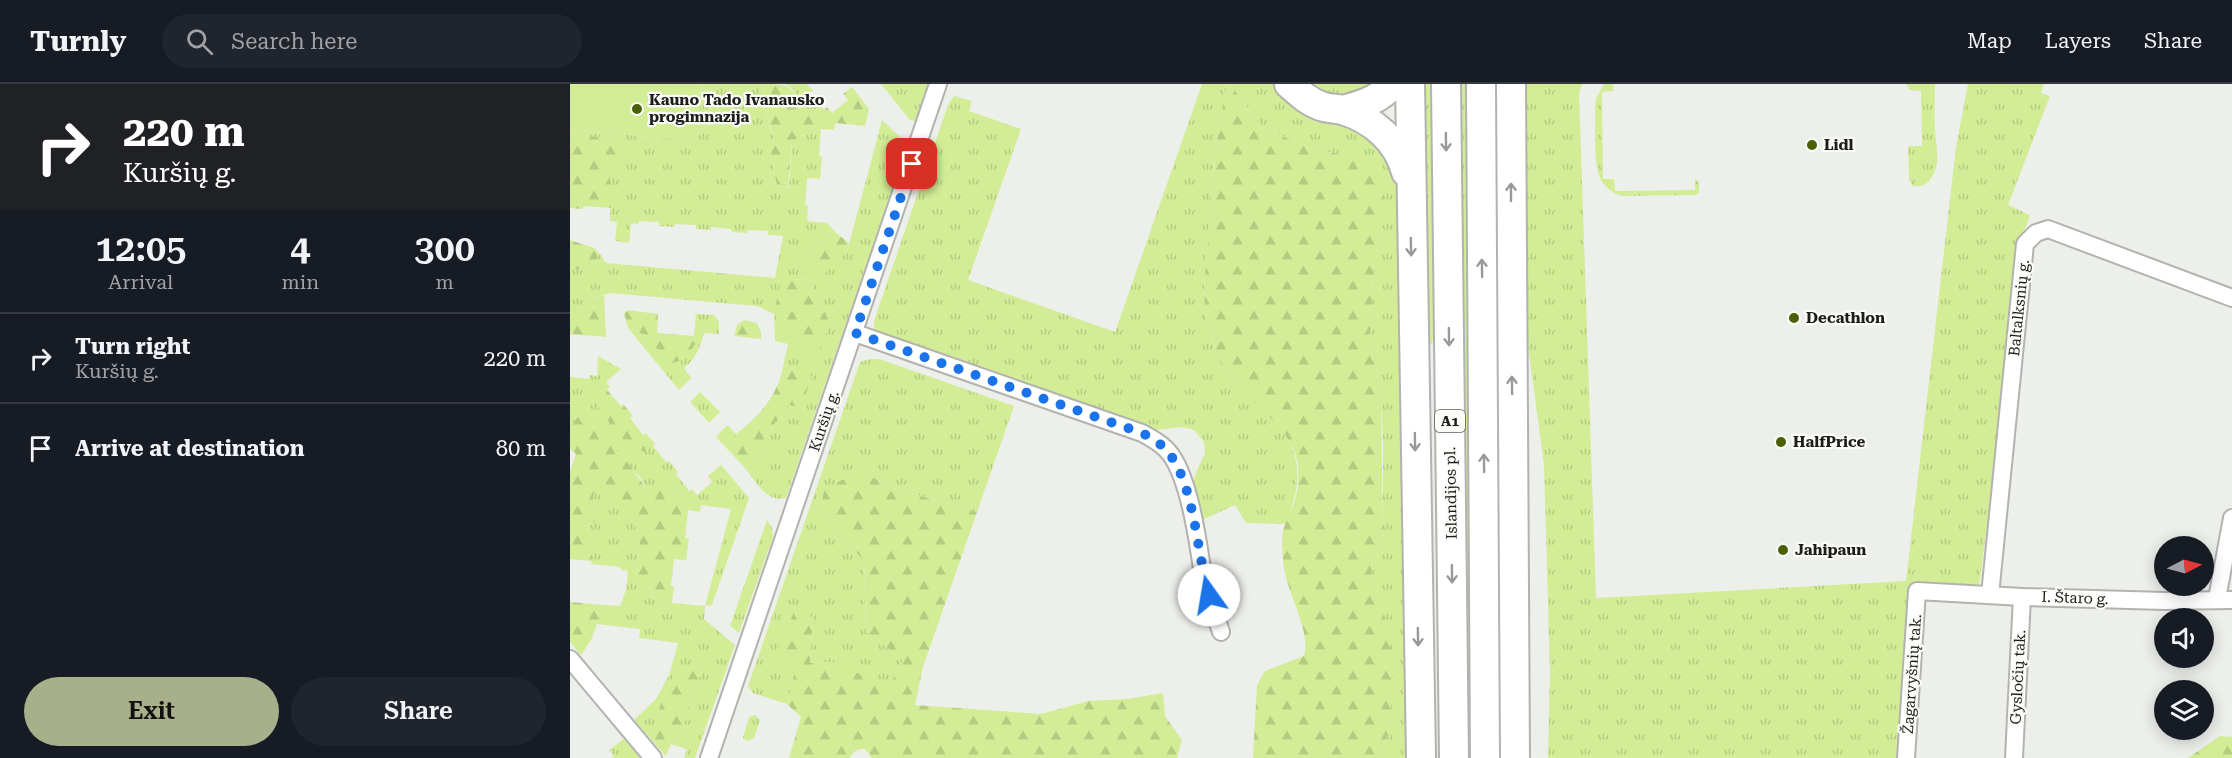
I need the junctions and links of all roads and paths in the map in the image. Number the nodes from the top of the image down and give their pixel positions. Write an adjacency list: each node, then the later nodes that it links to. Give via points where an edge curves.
1 (939, 84): 11 (street, Kuršių g.)
2 (1289, 84): 8 (highway, via 1304,98)
3 (1392, 84): 8 (highway, via 1367,102)
4 (1410, 84): 9 (highway)
5 (1446, 84): 24 (highway, Islandijos pl. / A1, one-way to 24)
6 (1481, 84): 13 (highway, A1, one-way to 6)
7 (1512, 84): 14 (highway, one-way to 7)
8 (1342, 110): 9 (highway, via 1389,137 1403,159)
9 (1410, 188): 23 (highway, one-way to 23)
10 (2232, 298): 16 (street, Baltalksnių g., via 2048,229 2036,233 2025,244)
11 (855, 333): 19 (street, via 1157,441 1182,475 1202,556 1203,576); 22 (street, Kuršių g.)
12 (2232, 518): 18 (street)
13 (1485, 522): 25 (highway, A1); 26 (highway)
14 (1515, 548): 27 (highway); 28 (highway, via 1531,671)
15 (1917, 591): 16 (street, I. Štaro g.); 29 (street, Žagarvyšnių tak.)
16 (1989, 595): 17 (street, I. Štaro g.)
17 (2022, 597): 18 (street, I. Štaro g.); 30 (street, Gysločių tak.)
18 (2225, 599)
19 (1221, 632)
20 (570, 659): 21 (street)
21 (653, 758)
22 (709, 758)
23 (1421, 758)
24 (1454, 758)
25 (1485, 758)
26 (1505, 758)
27 (1515, 758)
28 (1531, 758)
29 (1906, 758)
30 (2014, 758)

